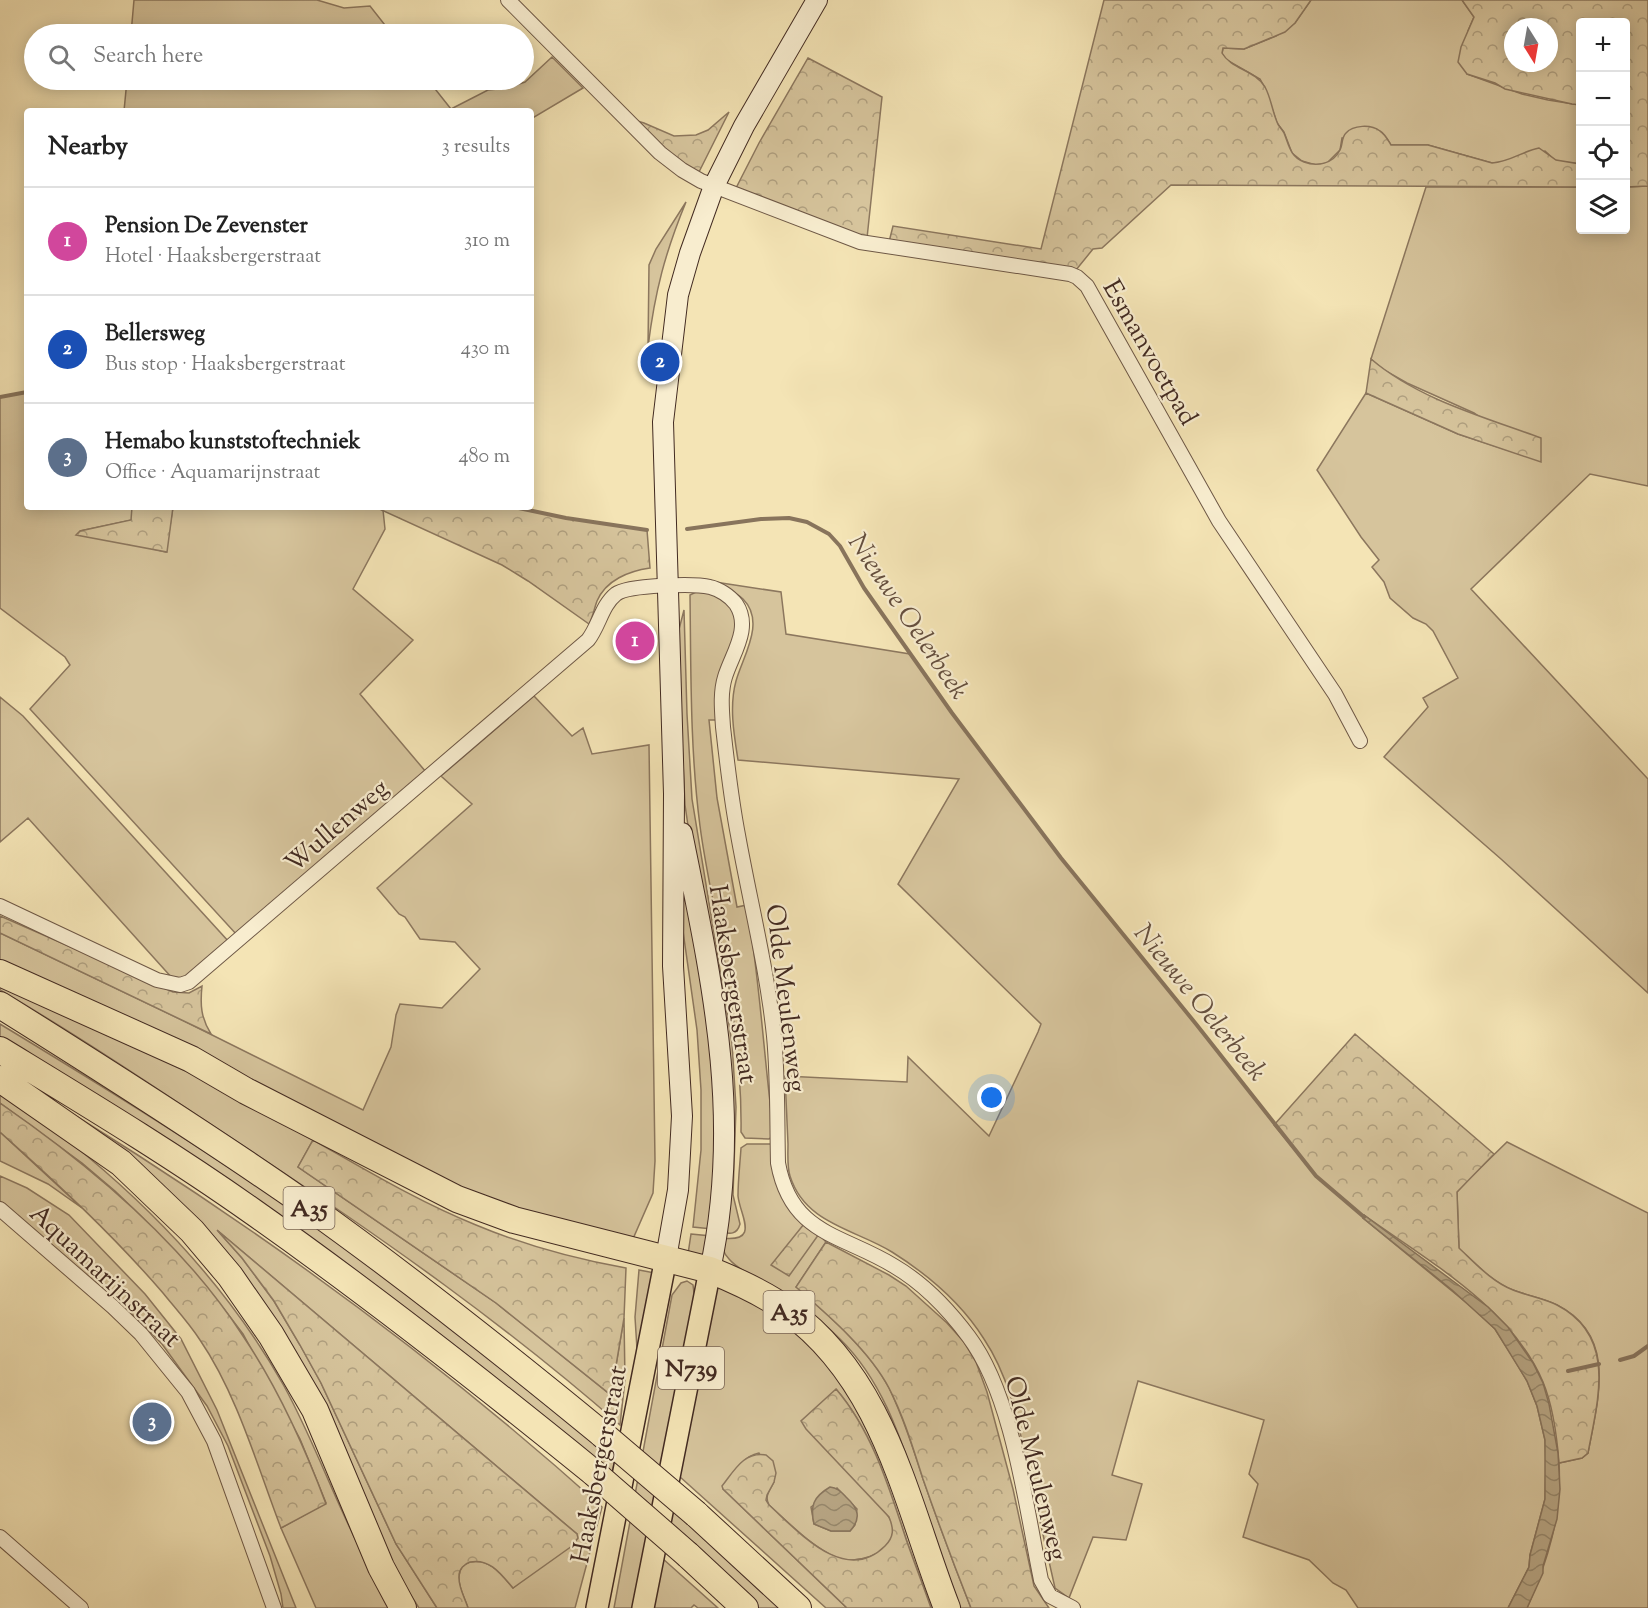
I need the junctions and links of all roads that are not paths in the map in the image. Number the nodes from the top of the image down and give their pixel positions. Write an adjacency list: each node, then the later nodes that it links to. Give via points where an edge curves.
1 (508, 0): 3 (street, Esmanvoetpad)
2 (817, 0): 5 (main road, Haaksbergerstraat / N739)
3 (532, 24)
4 (534, 26): 5 (street, Esmanvoetpad, via 660,153 682,170)
5 (714, 186): 6 (main road, Haaksbergerstraat / N739, via 678,295 663,422); 7 (street, Esmanvoetpad, via 860,242 1070,274 1083,281 1219,521 1335,694)
6 (668, 585): 8 (main road, Haaksbergerstraat / N739); 9 (street, Wullenweg, via 614,595 588,640 189,982 180,985 157,980); 26 (street, Olde Meulenweg, via 710,587 732,600 740,612 740,640 725,678 722,712 731,792 774,1035 780,1175 795,1207 808,1221 914,1279 972,1340 1003,1408 1041,1580 1050,1596)
7 (1360, 741)
8 (674, 794): 15 (main road, Haaksbergerstraat / N739, via 673,966 682,1116 678,1190); 16 (main road, Haaksbergerstraat / N739, via 713,991 723,1077 724,1154)
9 (0, 906)
10 (0, 974): 15 (highway, A35, via 191,1059 457,1199 556,1232)
11 (0, 1005): 24 (highway, A35, bridge, via 200,1132 441,1305 602,1434)
12 (0, 1050): 23 (highway, A35, bridge, via 133,1130 252,1211 458,1363 594,1473)
13 (0, 1079): 20 (highway, via 121,1163 192,1231 230,1276 271,1335 315,1410 381,1567)
14 (0, 1209): 19 (street, Aquamarijnstraat, via 127,1320 188,1392 214,1441)
15 (666, 1258): 16 (highway, A35); 21 (main road, Haaksbergerstraat / N739)
16 (710, 1270): 22 (main road, Haaksbergerstraat / N739); 25 (highway, A35, via 740,1282 787,1310 823,1342 852,1376 887,1439)
17 (0, 1537): 18 (street)
18 (81, 1608)
19 (274, 1608)
20 (403, 1608)
21 (597, 1608)
22 (643, 1608)
23 (745, 1608)
24 (798, 1608)
25 (947, 1608)
26 (1073, 1608)

